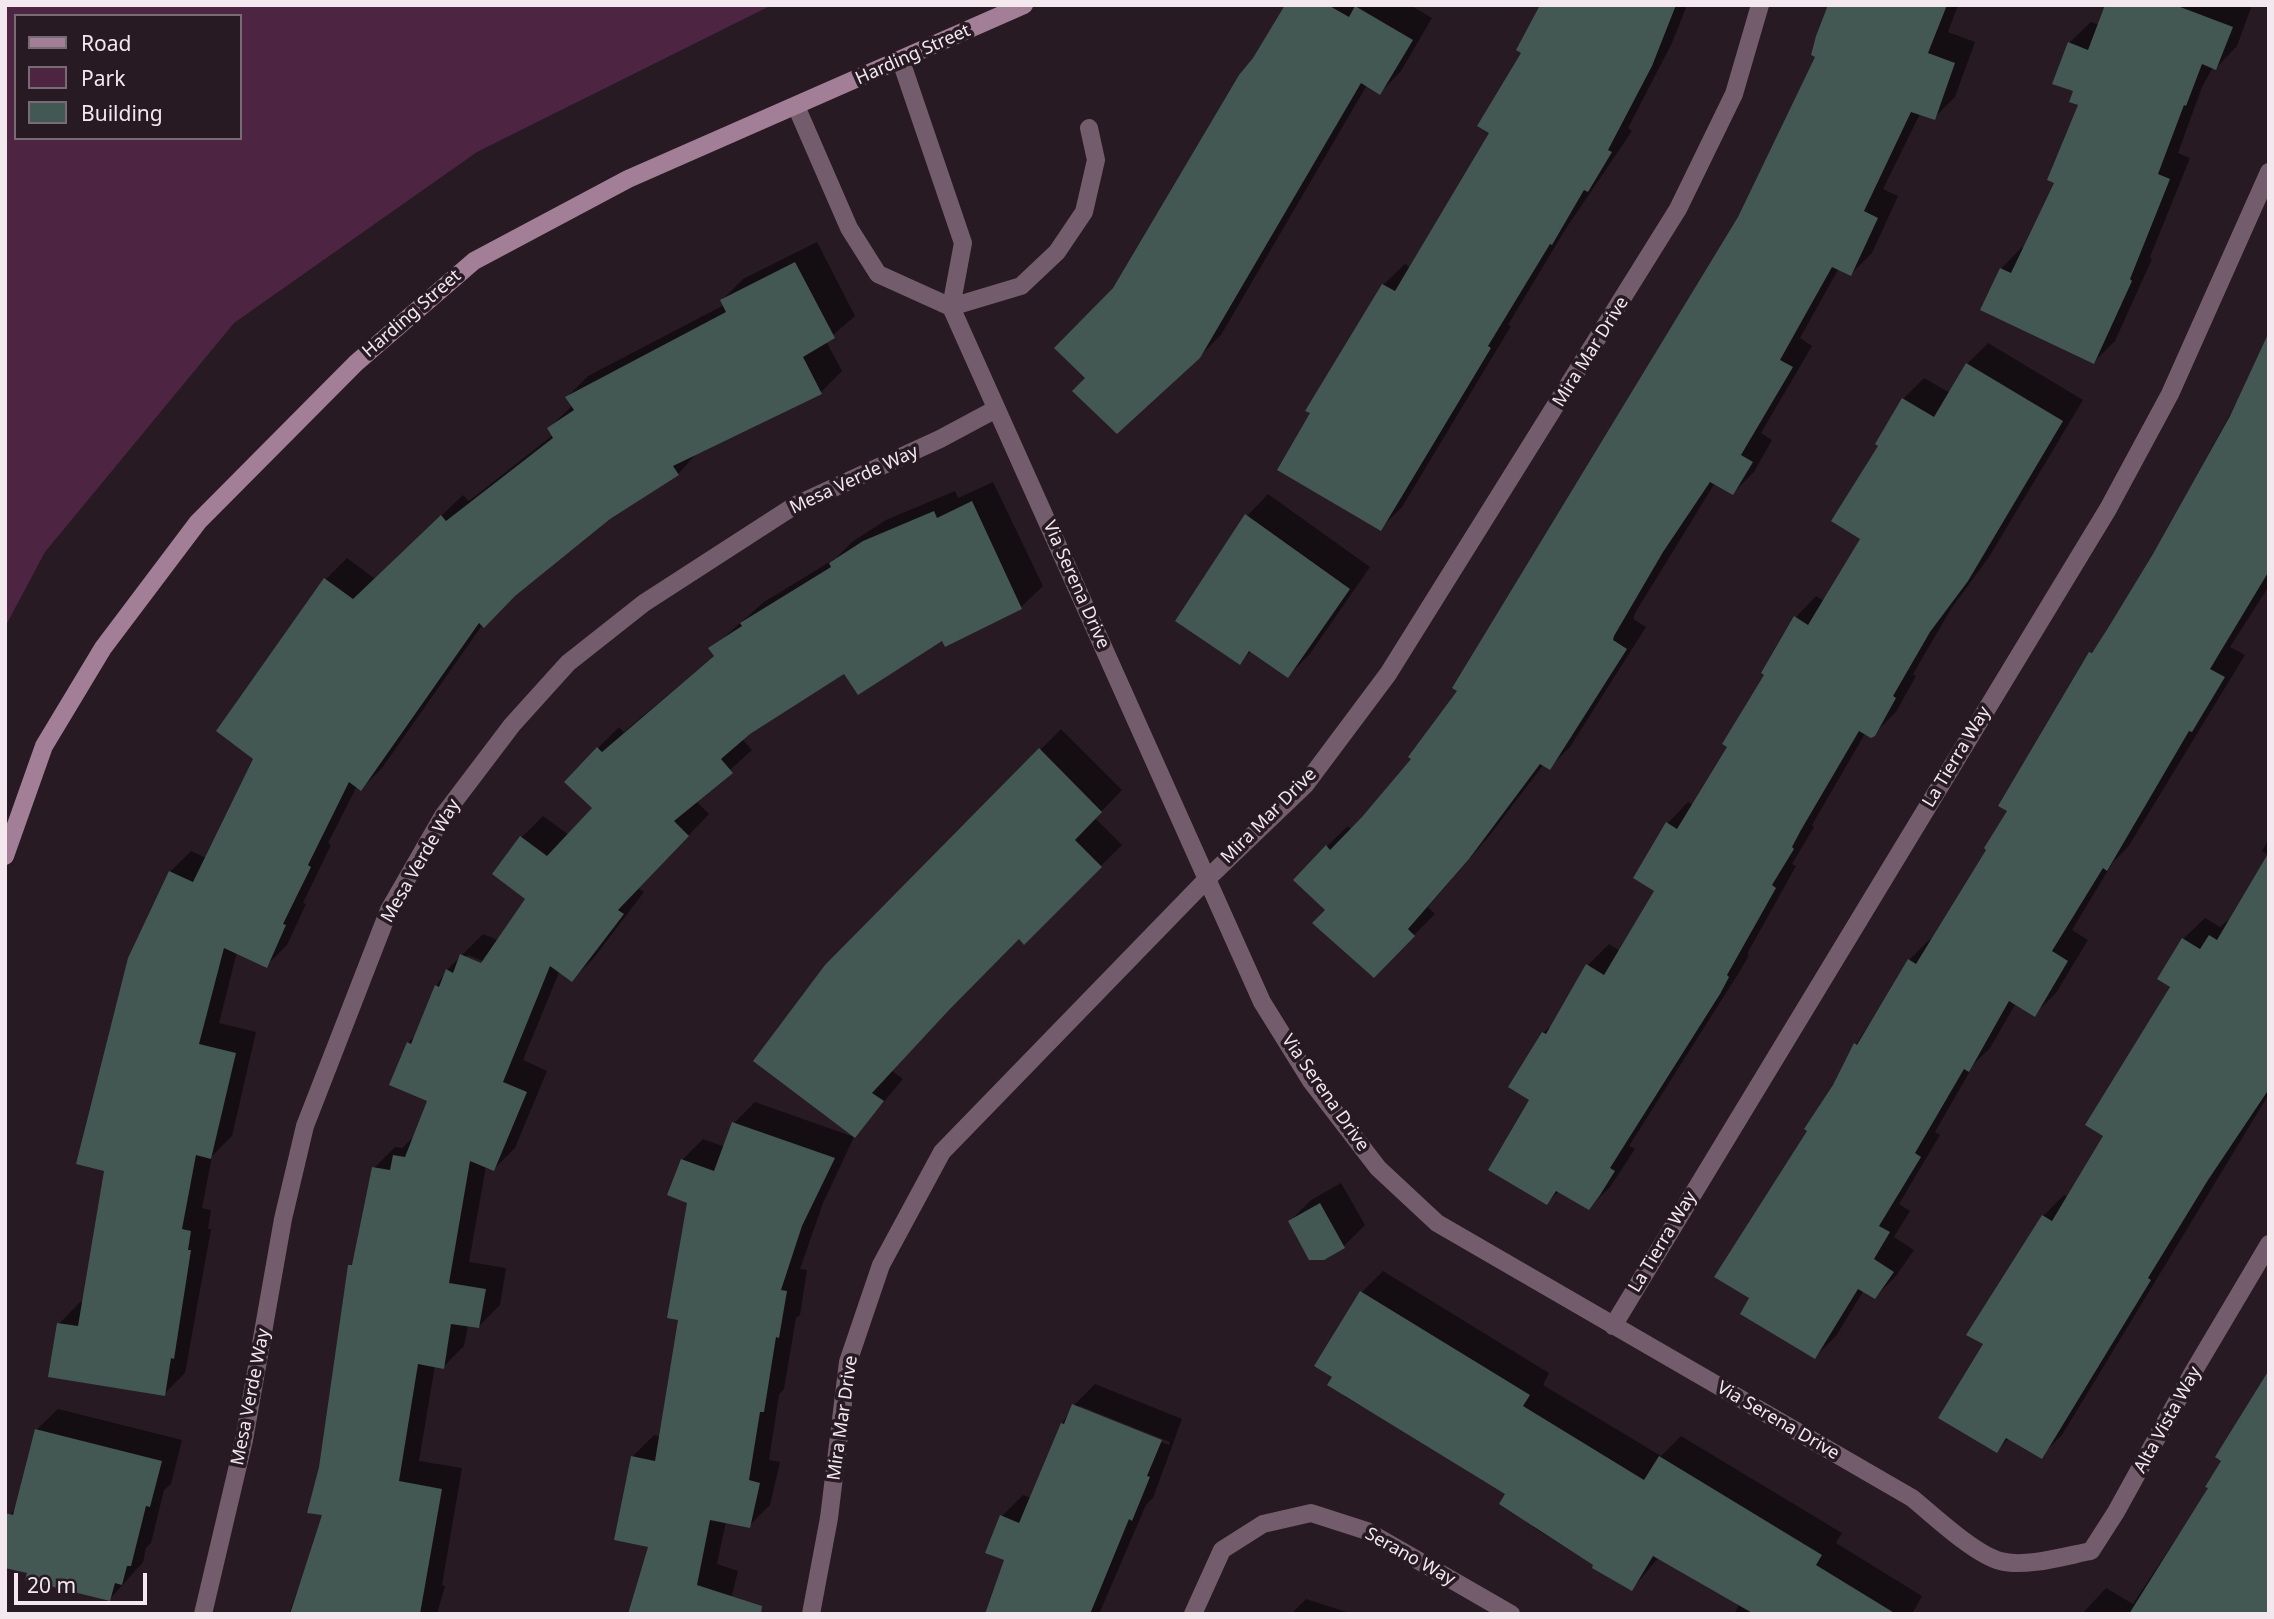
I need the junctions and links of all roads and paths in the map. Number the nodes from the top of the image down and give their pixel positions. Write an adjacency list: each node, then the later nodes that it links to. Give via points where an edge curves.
1 (1024, 5): 3 (street, Harding Street)
2 (1760, 5): 10 (street, Mira Mar Drive, via 1734,94 1678,209 1544,428 1388,674 1305,785)
3 (901, 61): 4 (street, Harding Street); 7 (street, via 963,243)
4 (796, 106): 7 (street, via 849,228 878,274); 9 (street, Harding Street, via 628,179 474,261 356,362 198,523 103,648 44,746)
5 (1089, 128): 7 (street, via 1096,160 1084,212 1057,252 1021,286)
6 (2269, 172): 12 (street, La Tierra Way, via 2170,394 2108,509)
7 (951, 307): 8 (street, Via Serena Drive)
8 (996, 409): 10 (street, Via Serena Drive); 14 (street, Mesa Verde Way, via 794,506 644,603 568,663 512,725 443,816 389,910 304,1126 244,1440)
9 (5, 856)
10 (1209, 877): 12 (street, Via Serena Drive, via 1262,1002 1311,1081 1378,1168 1437,1223); 15 (street, Mira Mar Drive, via 942,1152 881,1265 848,1362 829,1518)
11 (2269, 1244): 13 (street, Alta Vista Way, via 2091,1551)
12 (1613, 1325): 13 (street, Via Serena Drive, via 1912,1498 1955,1534 1999,1561)
13 (2042, 1561)
14 (203, 1614)
15 (811, 1614)
16 (1193, 1614): 17 (street, Serano Way, via 1222,1550 1263,1524 1311,1513 1367,1531)
17 (1511, 1614)

